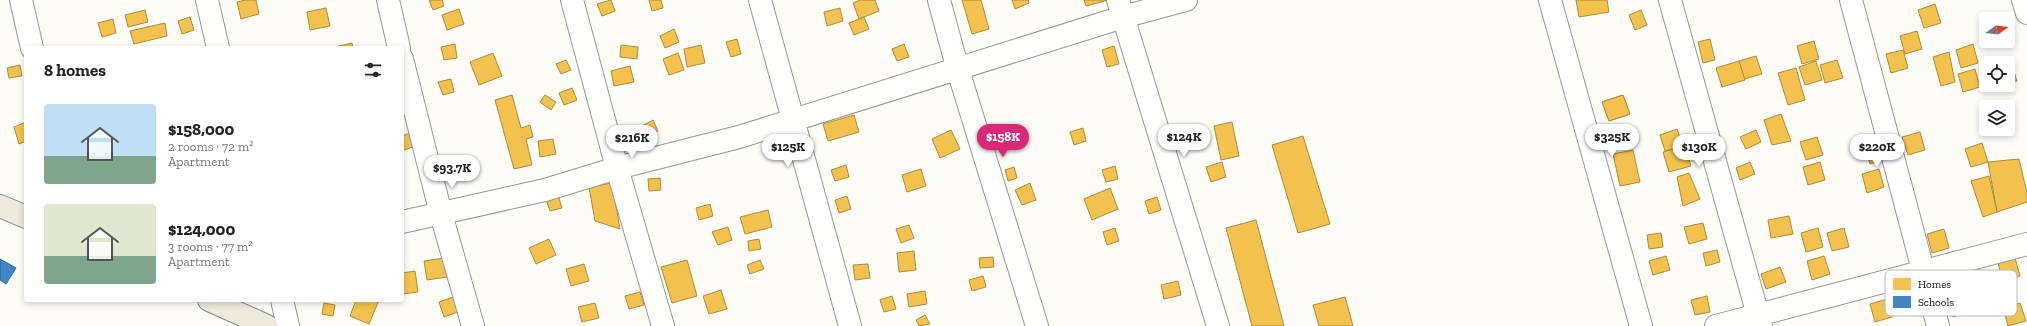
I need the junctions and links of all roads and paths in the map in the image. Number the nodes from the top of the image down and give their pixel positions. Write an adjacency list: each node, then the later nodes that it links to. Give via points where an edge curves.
1 (21, 0): 14 (street)
2 (207, 0): 15 (street)
3 (388, 0): 16 (street)
4 (572, 0): 20 (street)
5 (760, 0): 19 (street)
6 (939, 0): 18 (street)
7 (1186, 0): 12 (street)
8 (1550, 0): 40 (street)
9 (1670, 0): 32 (street)
10 (1851, 0): 26 (street)
11 (2023, 0): 13 (street)
12 (1120, 9): 18 (street); 39 (street)
13 (2027, 13)
14 (32, 46)
15 (218, 46)
16 (399, 46)
17 (404, 67): 22 (street)
18 (958, 70): 19 (street); 38 (street)
19 (792, 120): 20 (street, via 739,137); 37 (street)
20 (617, 168): 22 (street, via 545,190); 36 (street)
21 (0, 206): 23 (main road)
22 (441, 214): 24 (street); 35 (street)
23 (24, 216)
24 (404, 222)
25 (2027, 244): 27 (street)
26 (1922, 270)
27 (1926, 270)
28 (1885, 282): 32 (street)
29 (213, 302): 33 (main road)
30 (282, 302): 34 (street)
31 (1935, 316): 42 (street)
32 (1759, 320): 41 (street)
33 (267, 326)
34 (288, 326)
35 (473, 326)
36 (663, 326)
37 (850, 326)
38 (1037, 326)
39 (1218, 326)
40 (1641, 326)
41 (1716, 326)
42 (1938, 326)

